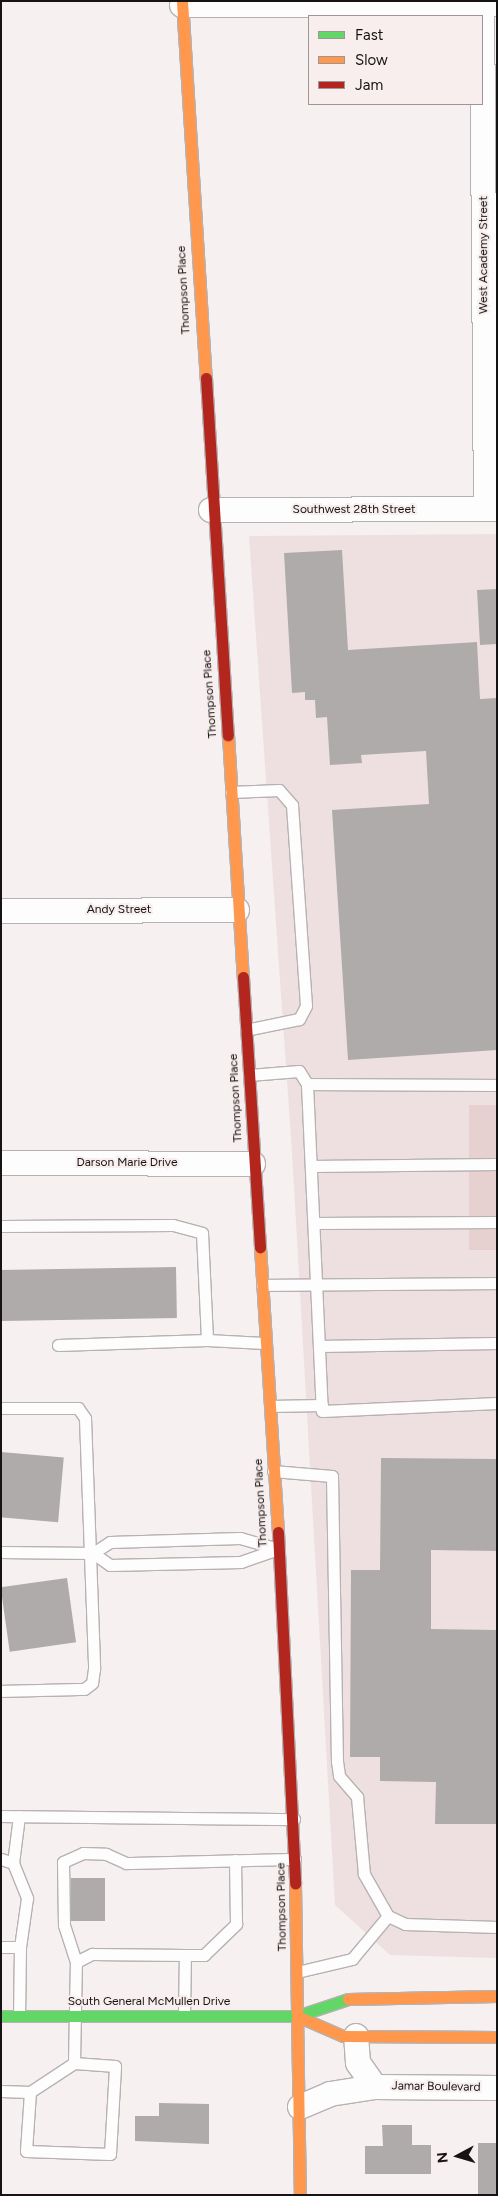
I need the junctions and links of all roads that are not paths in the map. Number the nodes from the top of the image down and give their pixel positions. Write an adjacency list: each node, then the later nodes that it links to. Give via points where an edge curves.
1 (182, 3): 2 (street); 4 (street, Thompson Place)
2 (487, 3): 3 (street, West Academy Street)
3 (491, 509): 4 (street, Southwest 28th Street)
4 (211, 510): 5 (street, Thompson Place)
5 (231, 792): 6 (street, Thompson Place); 8 (lane, via 278,790 292,805 306,1006 299,1019)
6 (237, 910): 7 (street, Andy Street); 8 (street, Thompson Place)
7 (1, 911)
8 (246, 1030): 9 (street, Thompson Place)
9 (249, 1075): 10 (lane, via 299,1070); 13 (street, Thompson Place)
10 (307, 1084): 11 (lane); 15 (lane)
11 (497, 1085)
12 (1, 1163): 13 (street, Darson Marie Drive)
13 (253, 1164): 21 (street, Thompson Place)
14 (497, 1164): 15 (lane)
15 (311, 1166): 17 (lane)
16 (497, 1222): 17 (lane)
17 (314, 1223): 19 (lane)
18 (1, 1226): 22 (lane, via 172,1225 202,1233)
19 (316, 1282): 20 (lane); 21 (lane); 26 (lane)
20 (497, 1283)
21 (260, 1285): 24 (street, Thompson Place)
22 (206, 1340): 24 (lane); 25 (lane)
23 (497, 1342): 26 (lane)
24 (264, 1343): 28 (street, Thompson Place)
25 (58, 1345)
26 (319, 1346): 30 (lane)
27 (497, 1403): 30 (lane)
28 (268, 1406): 30 (lane); 31 (street, Thompson Place)
29 (1, 1408): 34 (lane, via 78,1408 85,1418)
30 (322, 1408)
31 (274, 1471): 32 (street, Thompson Place); 43 (lane, via 332,1476 337,1761 339,1776 357,1797 364,1874)
32 (278, 1549): 34 (lane, via 240,1538 110,1542); 34 (lane, via 242,1562 110,1565); 38 (street, Thompson Place)
33 (1, 1552): 34 (lane)
34 (93, 1553): 35 (lane, via 92,1683 74,1691)
35 (1, 1690)
36 (1, 1816): 37 (lane)
37 (20, 1816): 38 (lane); 42 (lane)
38 (294, 1819): 40 (street, Thompson Place)
39 (1, 1859): 42 (lane)
40 (295, 1859): 41 (lane); 49 (street, Thompson Place)
41 (235, 1860): 47 (lane, via 236,1924 204,1955); 48 (lane, via 126,1863 106,1854 83,1853 63,1862 64,1925)
42 (14, 1863): 46 (lane, via 27,1898)
43 (388, 1916): 44 (lane, via 412,1925); 49 (lane, via 352,1959)
44 (497, 1927)
45 (1, 1947): 46 (lane)
46 (20, 1947): 53 (lane)
47 (185, 1955): 48 (lane, via 92,1954); 54 (lane)
48 (76, 1962): 51 (lane)
49 (297, 1972): 55 (street, Thompson Place)
50 (497, 1996): 55 (street, South General McMullen Drive, via 342,1999)
51 (76, 2015): 53 (street, South General McMullen Drive); 54 (street, South General McMullen Drive); 58 (lane)
52 (1, 2016): 53 (street, South General McMullen Drive)
53 (19, 2016)
54 (184, 2016): 55 (street, South General McMullen Drive)
55 (297, 2016): 56 (street, South General McMullen Drive, via 343,2036); 63 (street, Thompson Place)
56 (356, 2036): 57 (street, South General McMullen Drive); 59 (street, Jamar Boulevard, via 358,2063)
57 (497, 2037)
58 (74, 2063): 62 (lane); 62 (lane, via 115,2066 110,2154 26,2151)
59 (375, 2087): 60 (street, Jamar Boulevard); 63 (street, Jamar Boulevard, via 330,2094)
60 (497, 2088)
61 (1, 2091): 62 (lane)
62 (30, 2092)
63 (300, 2107): 64 (street, Thompson Place)
64 (300, 2195)

